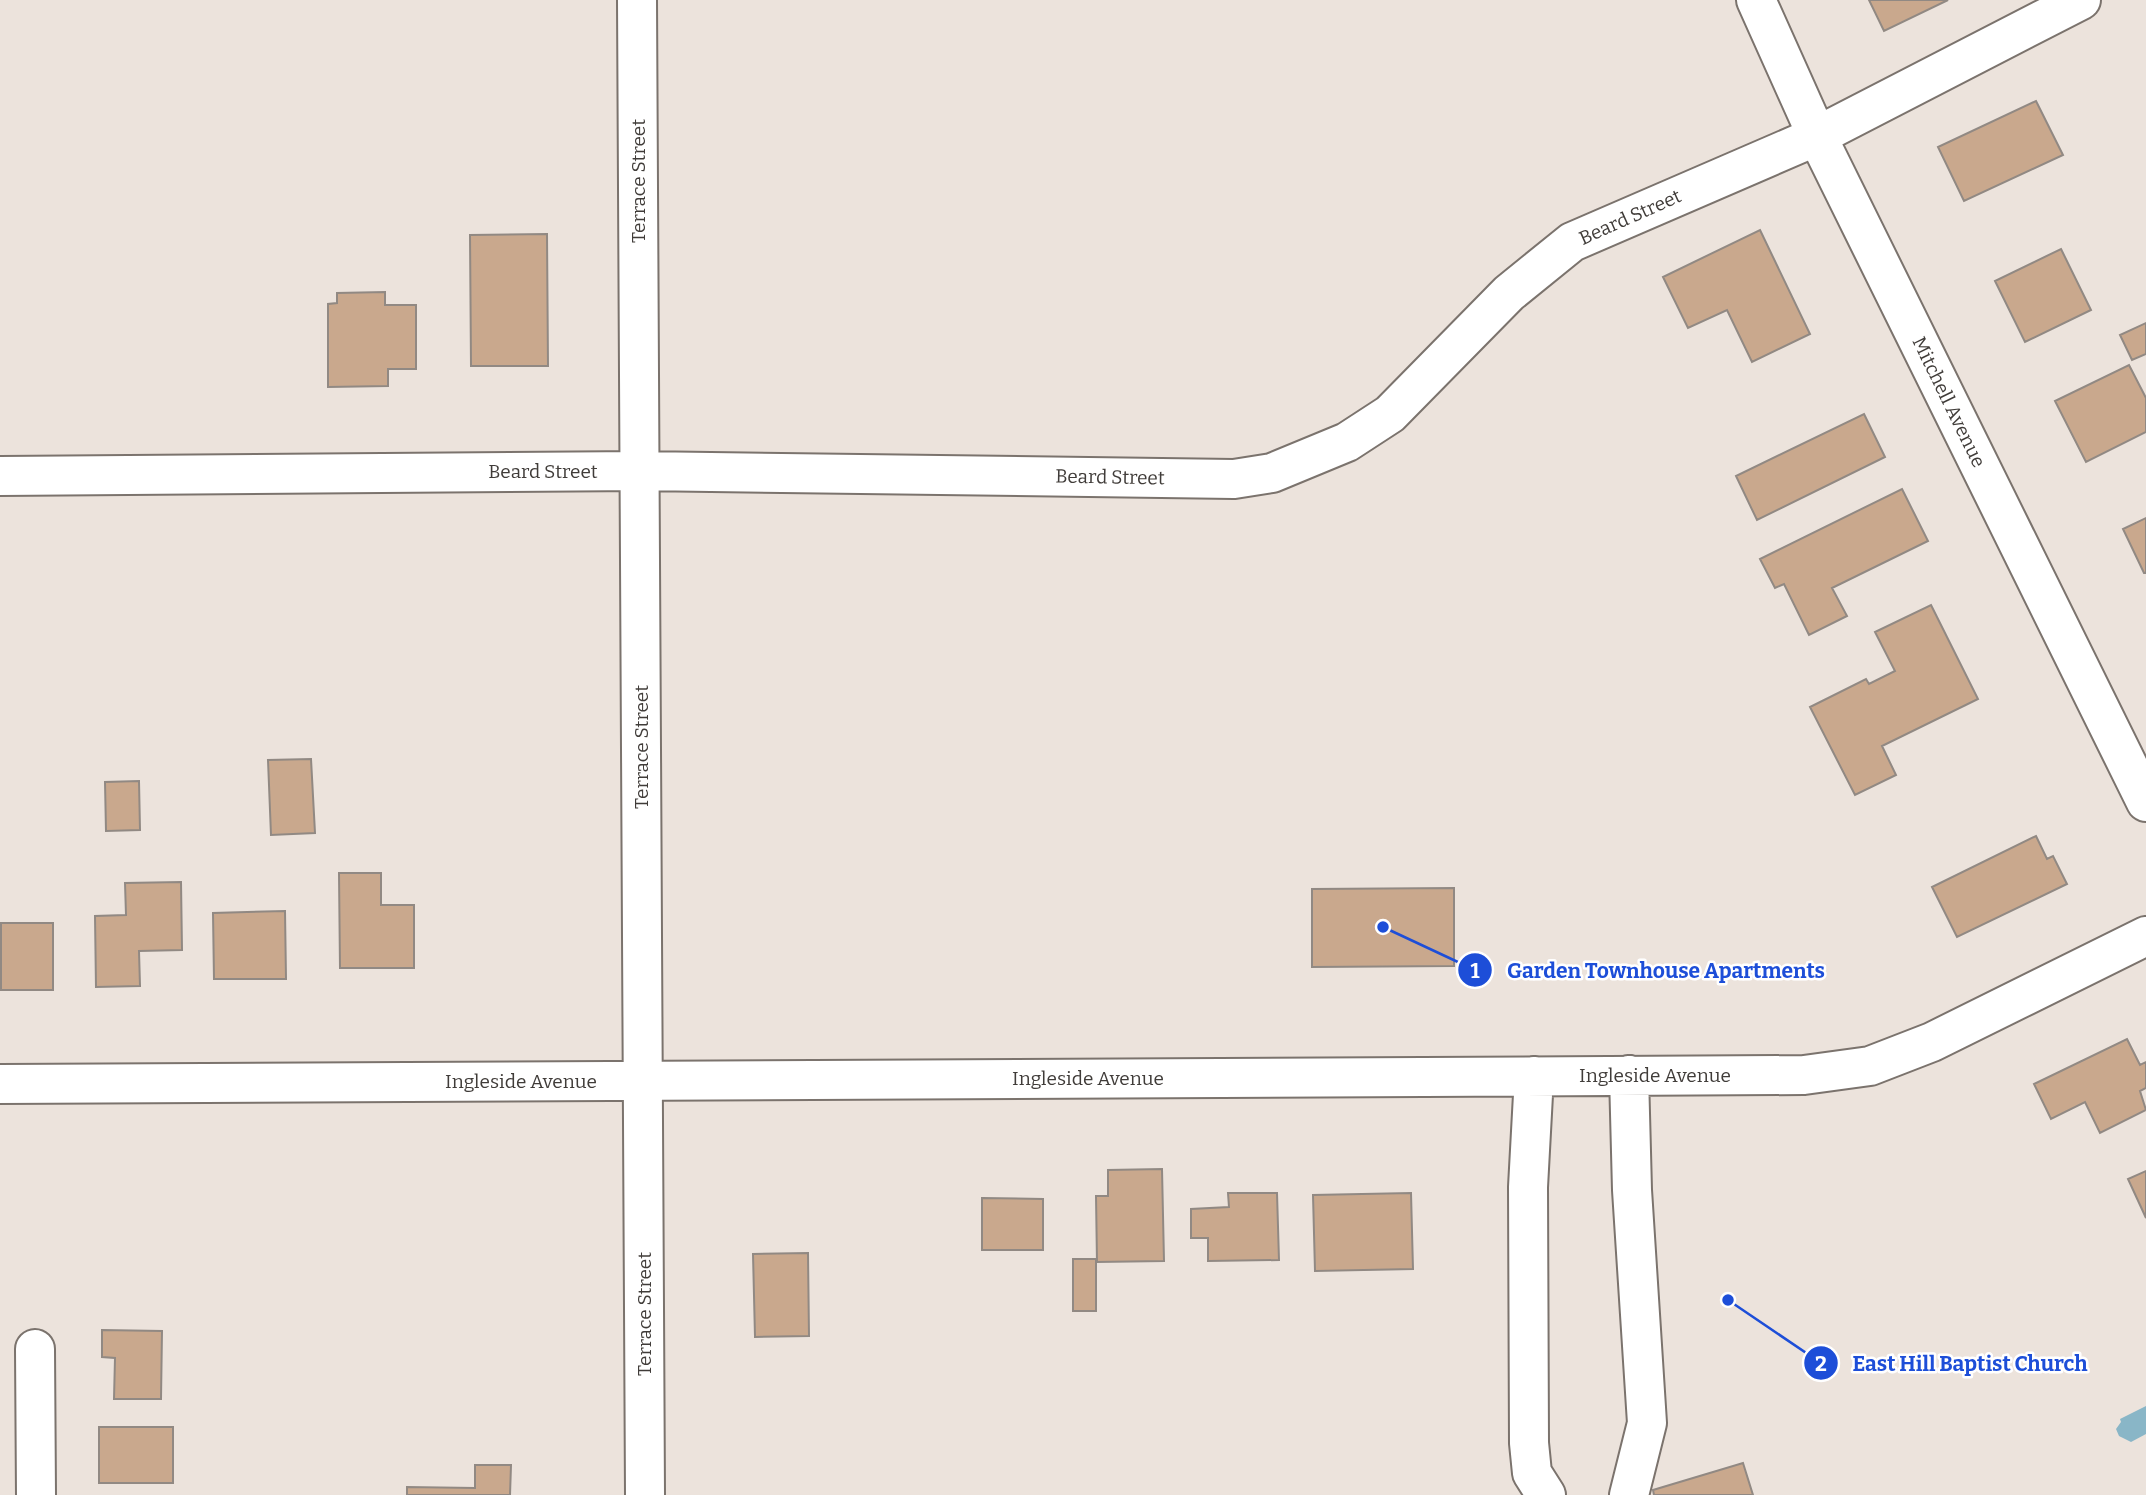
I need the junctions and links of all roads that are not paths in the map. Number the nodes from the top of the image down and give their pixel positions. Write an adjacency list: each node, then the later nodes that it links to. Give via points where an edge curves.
1 (637, 0): 5 (street, Terrace Street)
2 (1756, 0): 4 (street, Mitchell Avenue)
3 (2081, 0): 4 (street, Beard Street)
4 (1817, 136): 5 (street, Beard Street, via 1572,242 1509,293 1390,414 1347,442 1272,473 1234,479); 7 (street, Mitchell Avenue)
5 (640, 471): 6 (street, Beard Street); 11 (street, Terrace Street)
6 (0, 476)
7 (2146, 802)
8 (2146, 936): 9 (street, Ingleside Avenue, via 1932,1042 1870,1066 1804,1075)
9 (1629, 1075): 10 (street, Ingleside Avenue); 17 (street, via 1647,1423)
10 (1534, 1076): 11 (street, Ingleside Avenue); 16 (street, via 1528,1187 1529,1443 1532,1473)
11 (643, 1080): 12 (street, Ingleside Avenue); 15 (street, Terrace Street)
12 (0, 1084)
13 (36, 1349): 14 (street)
14 (36, 1495)
15 (645, 1495)
16 (1546, 1495)
17 (1629, 1495)

